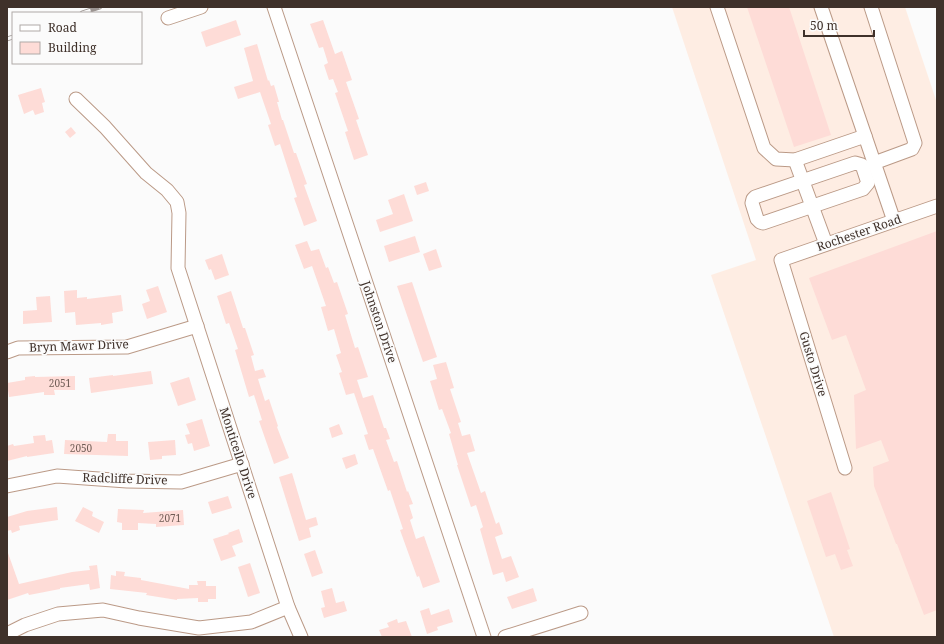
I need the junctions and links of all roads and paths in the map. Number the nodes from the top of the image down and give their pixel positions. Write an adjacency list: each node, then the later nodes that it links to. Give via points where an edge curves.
1 (201, 7): 6 (street)
2 (274, 7): 26 (street, Johnston Drive)
3 (717, 7): 9 (street, via 764,148 776,159)
4 (821, 7): 8 (street)
5 (871, 7): 10 (street, via 915,143 912,149)
6 (168, 18)
7 (76, 99): 17 (street, Monticello Drive, via 177,202 178,268)
8 (865, 136): 9 (street); 10 (street)
9 (795, 160): 11 (street)
10 (874, 163): 14 (street)
11 (803, 180): 12 (street); 12 (street, via 755,197 752,203 757,219 763,223); 12 (street, via 855,163 862,165 868,184 863,189)
12 (812, 206): 15 (street)
13 (937, 206): 14 (street, Rochester Road)
14 (894, 221): 15 (street, Rochester Road)
15 (826, 244): 16 (street, Rochester Road)
16 (781, 260): 20 (street, Gusto Drive)
17 (197, 326): 18 (street, Bryn Mawr Drive, via 128,347 18,348); 19 (street, Monticello Drive)
18 (7, 352)
19 (242, 464): 21 (street, Radcliffe Drive, via 181,482 57,476); 22 (street, Monticello Drive)
20 (846, 468)
21 (7, 486)
22 (288, 607): 24 (street, via 251,622 199,628 103,610 58,614); 25 (street, Monticello Drive)
23 (581, 612): 27 (street)
24 (7, 634)
25 (301, 637)
26 (484, 637)
27 (505, 637)

